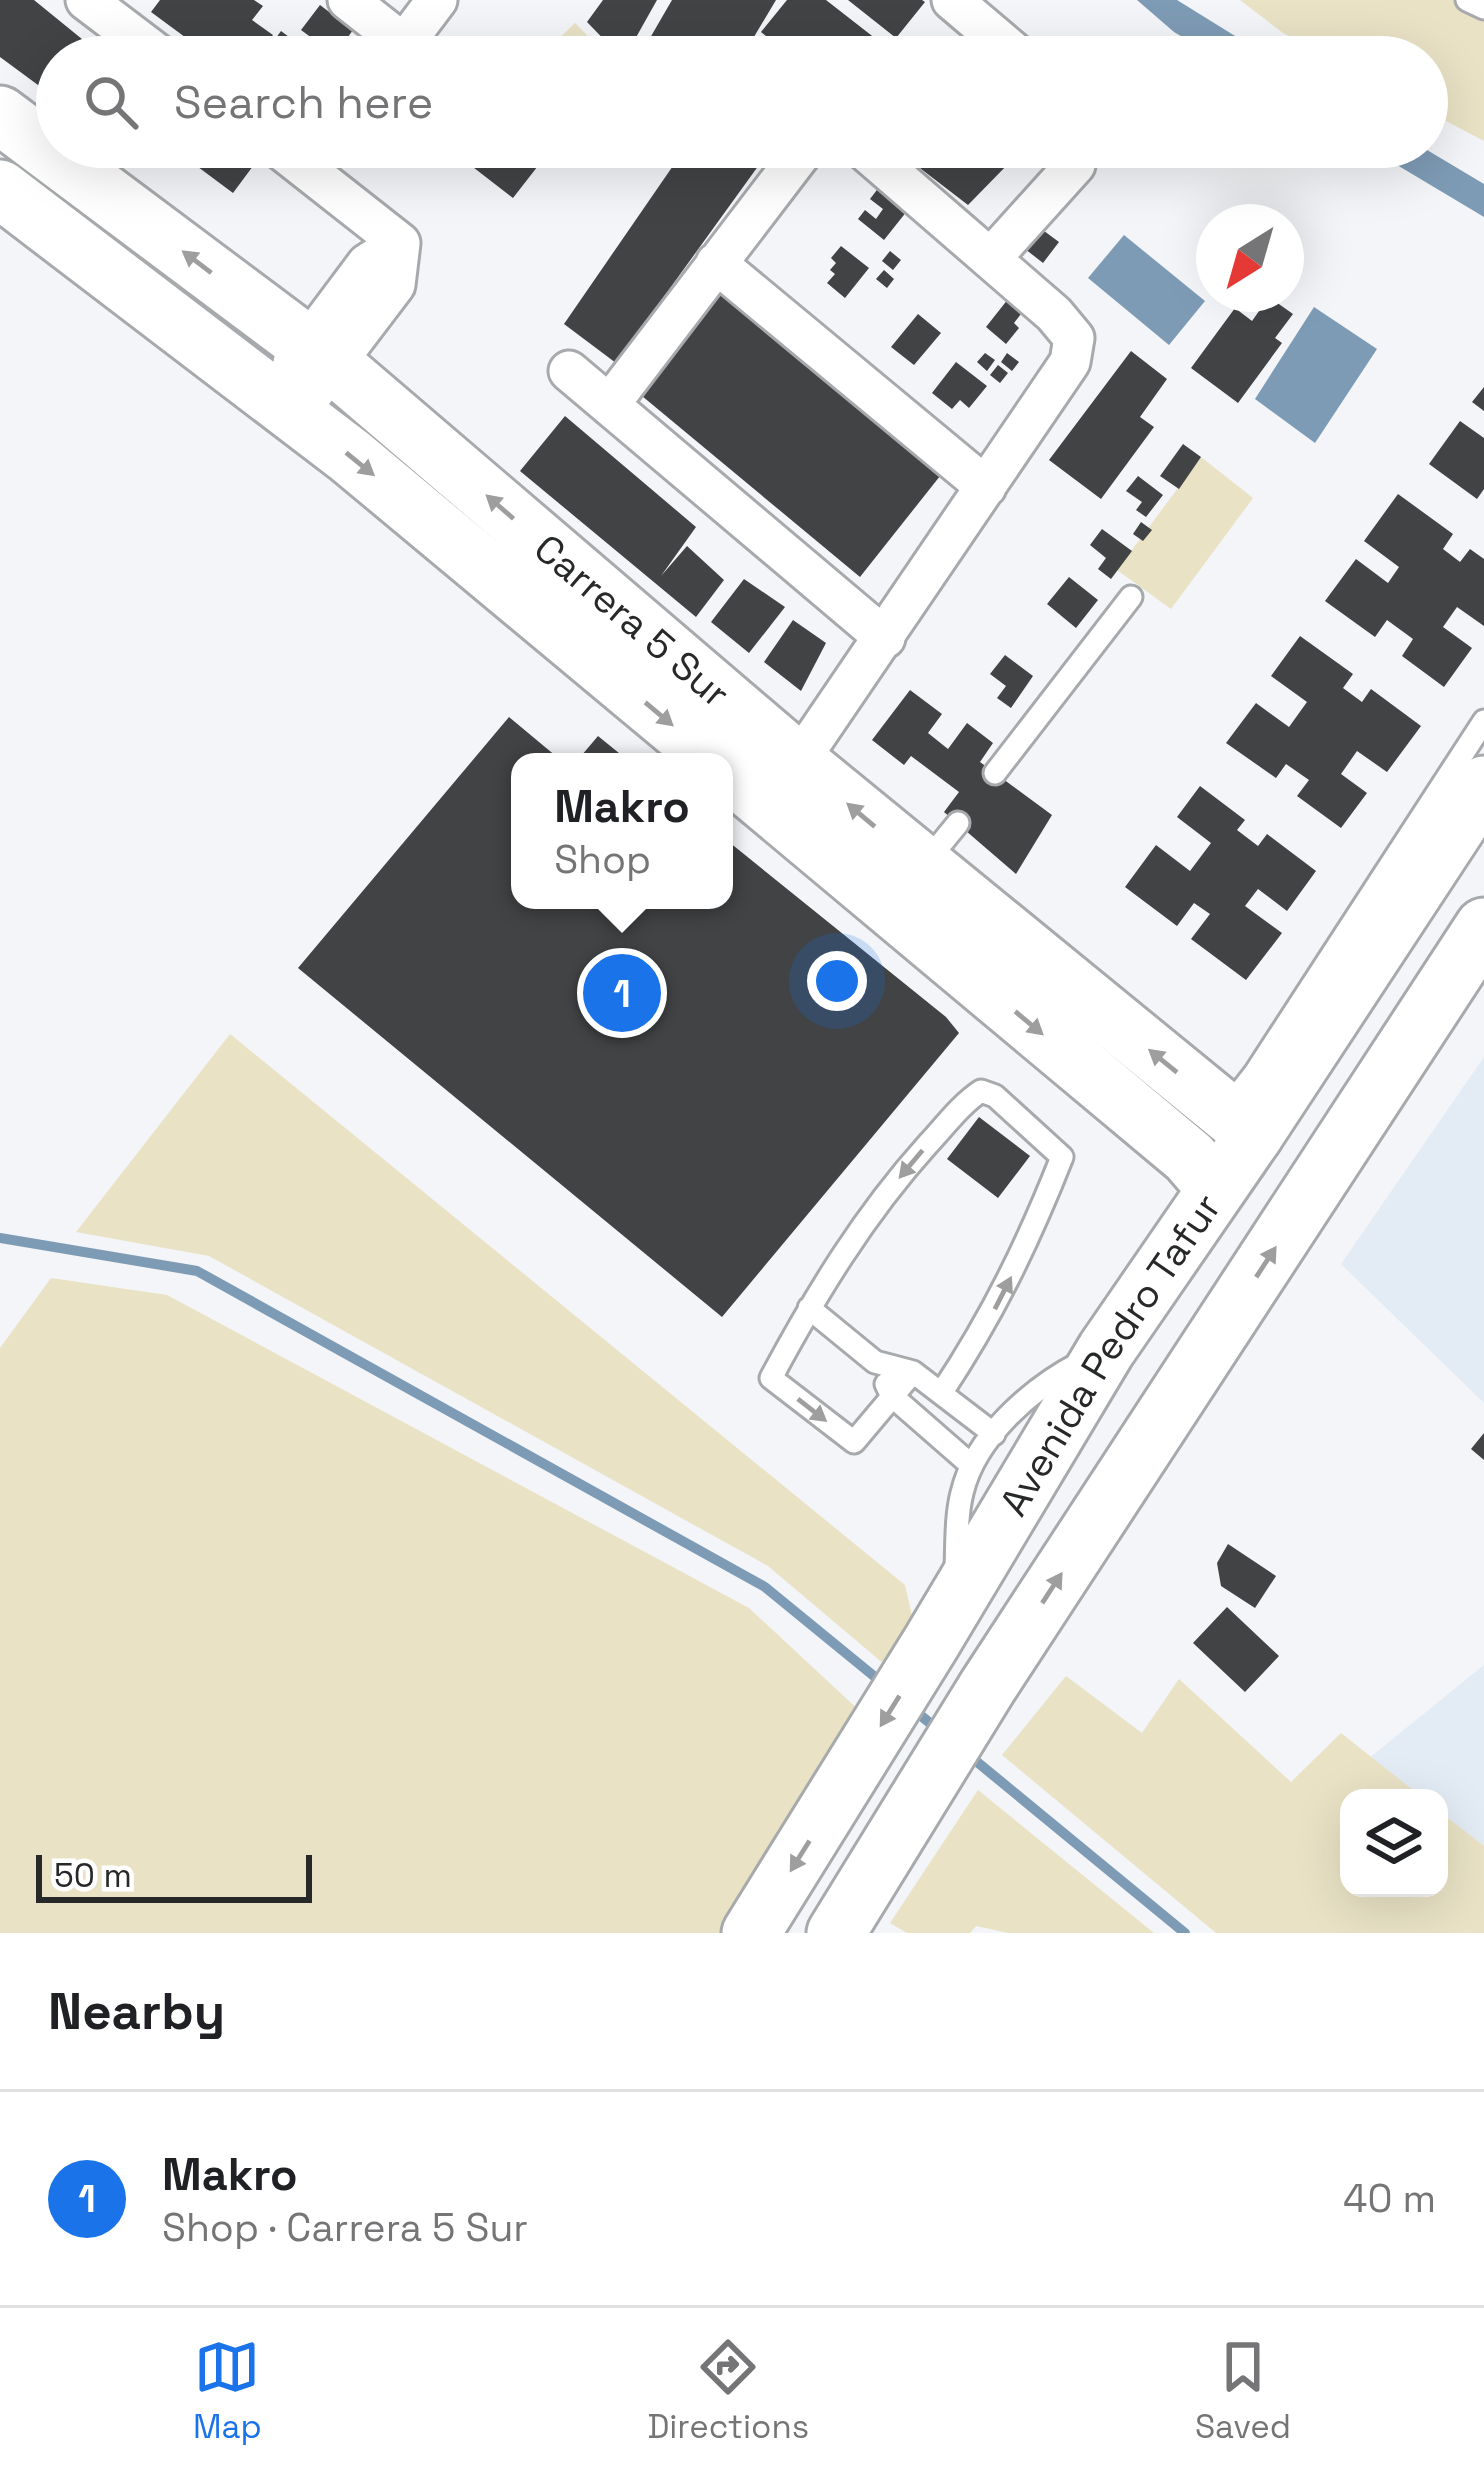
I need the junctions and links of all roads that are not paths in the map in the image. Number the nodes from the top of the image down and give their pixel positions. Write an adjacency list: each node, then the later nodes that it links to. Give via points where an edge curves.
1 (86, 0): 7 (street)
2 (348, 0): 8 (street)
3 (437, 0): 9 (street)
4 (952, 0): 10 (street)
5 (1467, 0): 6 (lane)
6 (1484, 8)
7 (133, 36)
8 (384, 36)
9 (410, 36)
10 (994, 36)
11 (0, 116): 12 (street, Carrera 5 Sur, one-way to 11)
12 (36, 143)
13 (70, 168): 21 (street, Carrera 5 Sur, one-way to 13)
14 (318, 168): 21 (street, via 400,243 395,285)
15 (790, 168): 20 (street)
16 (886, 168): 19 (street)
17 (1072, 168): 19 (street)
18 (0, 189): 23 (street, Carrera 5 Sur)
19 (991, 258): 25 (street, via 1074,338 1070,362)
20 (716, 263): 24 (street); 25 (street)
21 (320, 355): 23 (street); 30 (street, Carrera 5 Sur, one-way to 21)
22 (569, 371): 24 (street)
23 (283, 404): 29 (street, Carrera 5 Sur, one-way to 29)
24 (609, 405): 27 (street)
25 (986, 487): 27 (street)
26 (1132, 598): 31 (lane)
27 (885, 638): 30 (street)
28 (1484, 721): 34 (lane)
29 (706, 753)
30 (798, 762): 36 (street, Carrera 5 Sur, one-way to 30, via 940,845)
31 (995, 773)
32 (733, 776): 37 (street, Carrera 5 Sur, one-way to 37)
33 (1484, 785): 34 (street, Avenida Pedro Tafur)
34 (1407, 869): 36 (street, Avenida Pedro Tafur)
35 (1484, 927): 48 (street, Avenida Pedro Tafur, one-way to 35)
36 (1240, 1123): 37 (street, Avenida Pedro Tafur)
37 (1215, 1187): 39 (street, Avenida Pedro Tafur)
38 (808, 1308): 40 (lane); 42 (lane, one-way to 38, via 1026,1248 1062,1157 995,1096 981,1091 968,1099 911,1162); 43 (lane, one-way to 43, via 771,1378 854,1442)
39 (1106, 1350): 44 (lane, via 1043,1382); 46 (street, Avenida Pedro Tafur)
40 (874, 1361): 41 (lane); 43 (lane)
41 (913, 1372): 42 (lane); 43 (lane)
42 (942, 1393): 44 (lane)
43 (892, 1396): 45 (lane)
44 (994, 1434): 45 (lane)
45 (971, 1465): 46 (lane, via 955,1576)
46 (931, 1643): 47 (street, Avenida Pedro Tafur, one-way to 47)
47 (752, 1933)
48 (836, 1933)

